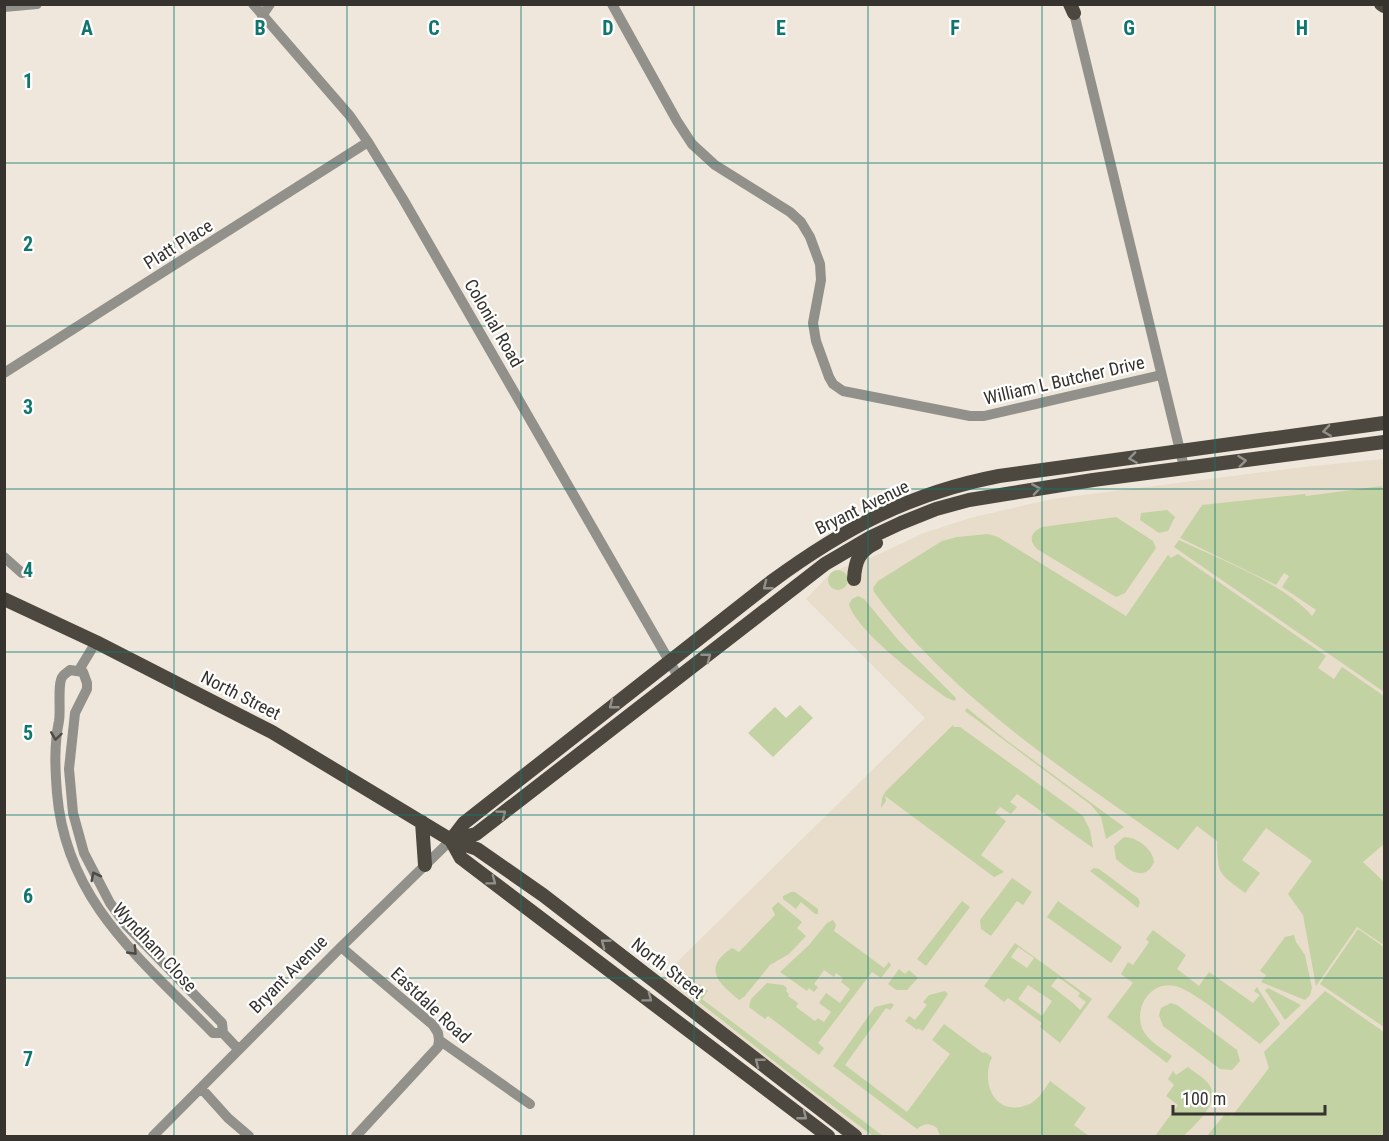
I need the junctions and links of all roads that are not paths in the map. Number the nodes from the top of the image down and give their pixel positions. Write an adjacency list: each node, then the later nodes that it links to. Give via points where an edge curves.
1 (36, 4): 5 (street)
2 (252, 4): 7 (street, Colonial Road)
3 (270, 4): 7 (street)
4 (612, 4): 10 (street, William L Butcher Drive, via 692,144 715,165 790,212 810,237 821,280 813,323 816,341 829,377 843,391 984,416)
5 (4, 7)
6 (1073, 7): 10 (street)
7 (262, 16): 8 (street, Colonial Road)
8 (368, 142): 9 (street, Platt Place); 21 (street, Colonial Road)
9 (4, 373)
10 (1161, 375): 13 (street)
11 (1384, 423): 13 (main road, Bryant Avenue, one-way to 13)
12 (1384, 442): 14 (main road, Bryant Avenue, one-way to 12)
13 (1180, 451): 14 (street); 21 (main road, Bryant Avenue, one-way to 21, via 963,483 892,508 814,551)
14 (1184, 468): 15 (main road, Bryant Avenue, one-way to 14)
15 (1002, 494): 18 (main road, via 976,507 915,525 868,547 858,557); 23 (main road, Bryant Avenue, one-way to 15, via 825,564 855,546 936,509)
16 (4, 557): 17 (street)
17 (22, 573)
18 (854, 579)
19 (4, 599): 20 (main road, North Street)
20 (96, 642): 22 (street, Wyndham Close); 28 (main road, North Street, via 272,732)
21 (670, 661): 23 (street, Colonial Road); 29 (main road, Bryant Avenue, one-way to 29, via 465,823)
22 (79, 670): 24 (street, Wyndham Close, via 70,670 60,681); 25 (street, Wyndham Close, via 87,689)
23 (679, 678): 29 (main road, Bryant Avenue, one-way to 23, via 476,834)
24 (61, 710): 25 (street); 27 (street, Wyndham Close, one-way to 27, via 54,759)
25 (75, 713): 26 (street, Wyndham Close, via 69,769)
26 (73, 813): 27 (street); 31 (street, Wyndham Close, one-way to 26, via 93,872)
27 (59, 816): 32 (street, Wyndham Close, via 78,876)
28 (422, 822): 29 (main road, North Street); 30 (main road)
29 (451, 840): 30 (street, Bryant Avenue); 42 (main road, North Street, one-way to 42, via 461,858); 43 (main road, North Street, one-way to 29, via 543,895 477,849)
30 (425, 865): 33 (street, Bryant Avenue)
31 (126, 925): 32 (street); 34 (street, Wyndham Close, via 222,1023)
32 (116, 934): 34 (street, Wyndham Close, one-way to 34, via 213,1033)
33 (341, 947): 35 (street, Eastdale Road, via 433,1025); 36 (street, Bryant Avenue)
34 (223, 1033): 36 (street, Wyndham Close)
35 (439, 1040): 38 (street, Eastdale Road); 41 (street, via 438,1047)
36 (238, 1049): 37 (street, Bryant Avenue)
37 (201, 1088): 39 (street, Bryant Avenue); 40 (street)
38 (530, 1104)
39 (153, 1137)
40 (249, 1137)
41 (356, 1137)
42 (828, 1137)
43 (855, 1137)

